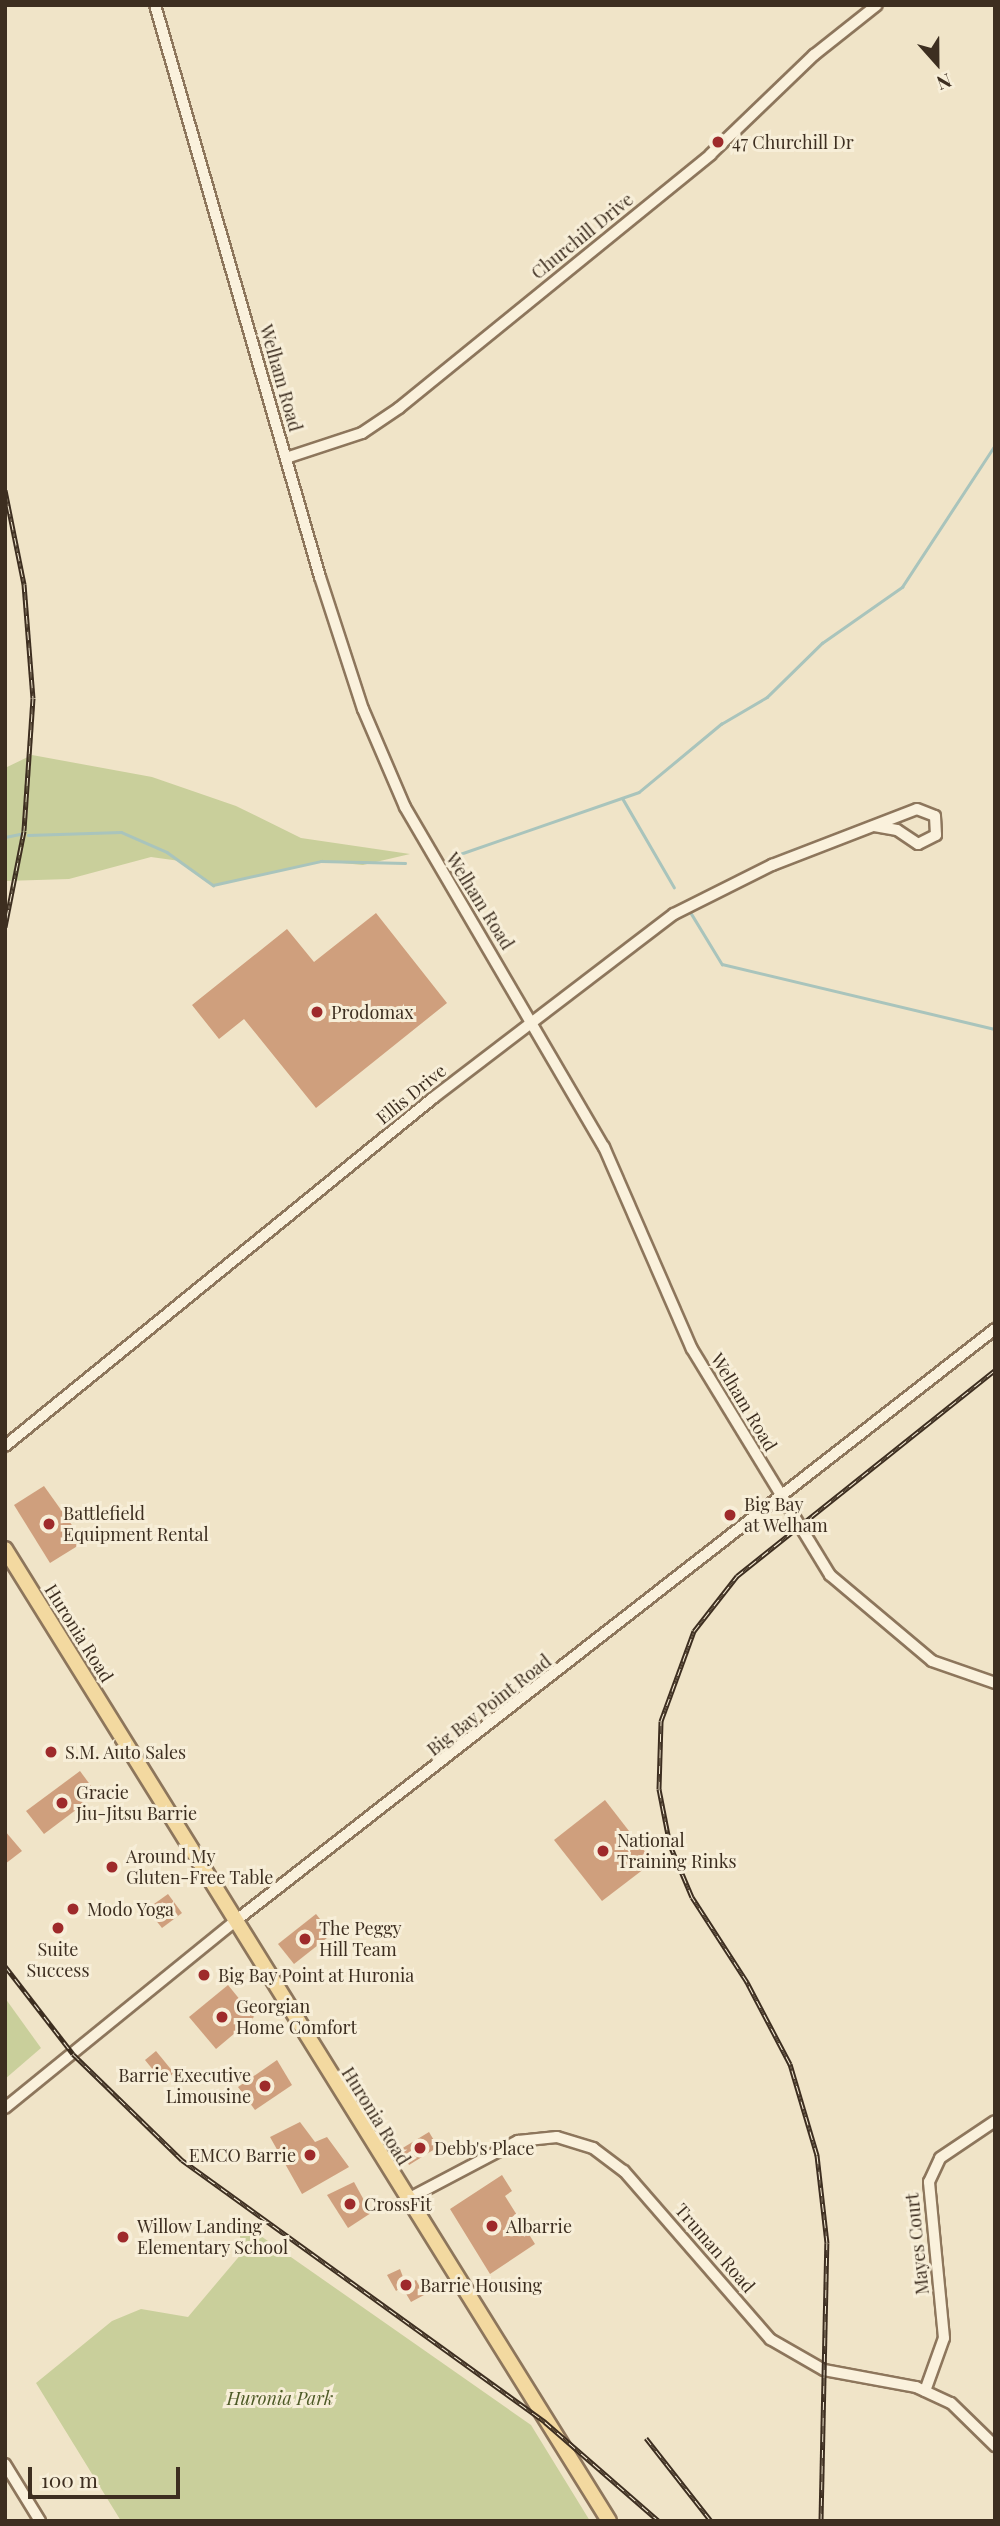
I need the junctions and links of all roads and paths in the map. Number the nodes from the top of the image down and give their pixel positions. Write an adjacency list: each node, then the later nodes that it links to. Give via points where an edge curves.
1 (155, 5): 3 (street, Welham Road)
2 (877, 5): 3 (street, Churchill Drive, via 814,55 711,154 399,408 362,433)
3 (286, 458): 5 (street, Welham Road, via 363,709 405,807)
4 (874, 826): 4 (street, Ellis Drive, via 897,830 918,844 936,835 935,816 916,809); 5 (street, Ellis Drive, via 772,865 674,914)
5 (534, 1021): 7 (street, Ellis Drive); 8 (street, Welham Road, via 604,1147 692,1349)
6 (995, 1329): 8 (street, Big Bay Point Road)
7 (5, 1446)
8 (782, 1497): 10 (street, Welham Road, via 830,1575 858,1602 932,1661); 11 (street, Big Bay Point Road)
9 (5, 1549): 11 (main road, Huronia Road)
10 (995, 1683)
11 (234, 1922): 12 (street, Big Bay Point Road); 14 (main road, Huronia Road)
12 (5, 2108)
13 (995, 2121): 15 (street, Mayes Court, via 940,2158 929,2182 944,2338)
14 (406, 2200): 15 (street, Truman Road, via 518,2141 557,2137 593,2148 624,2171 769,2339 824,2370); 19 (main road, Huronia Road)
15 (925, 2390): 16 (street, Truman Road, via 951,2403)
16 (995, 2446)
17 (5, 2465): 18 (street)
18 (40, 2521)
19 (609, 2521)

